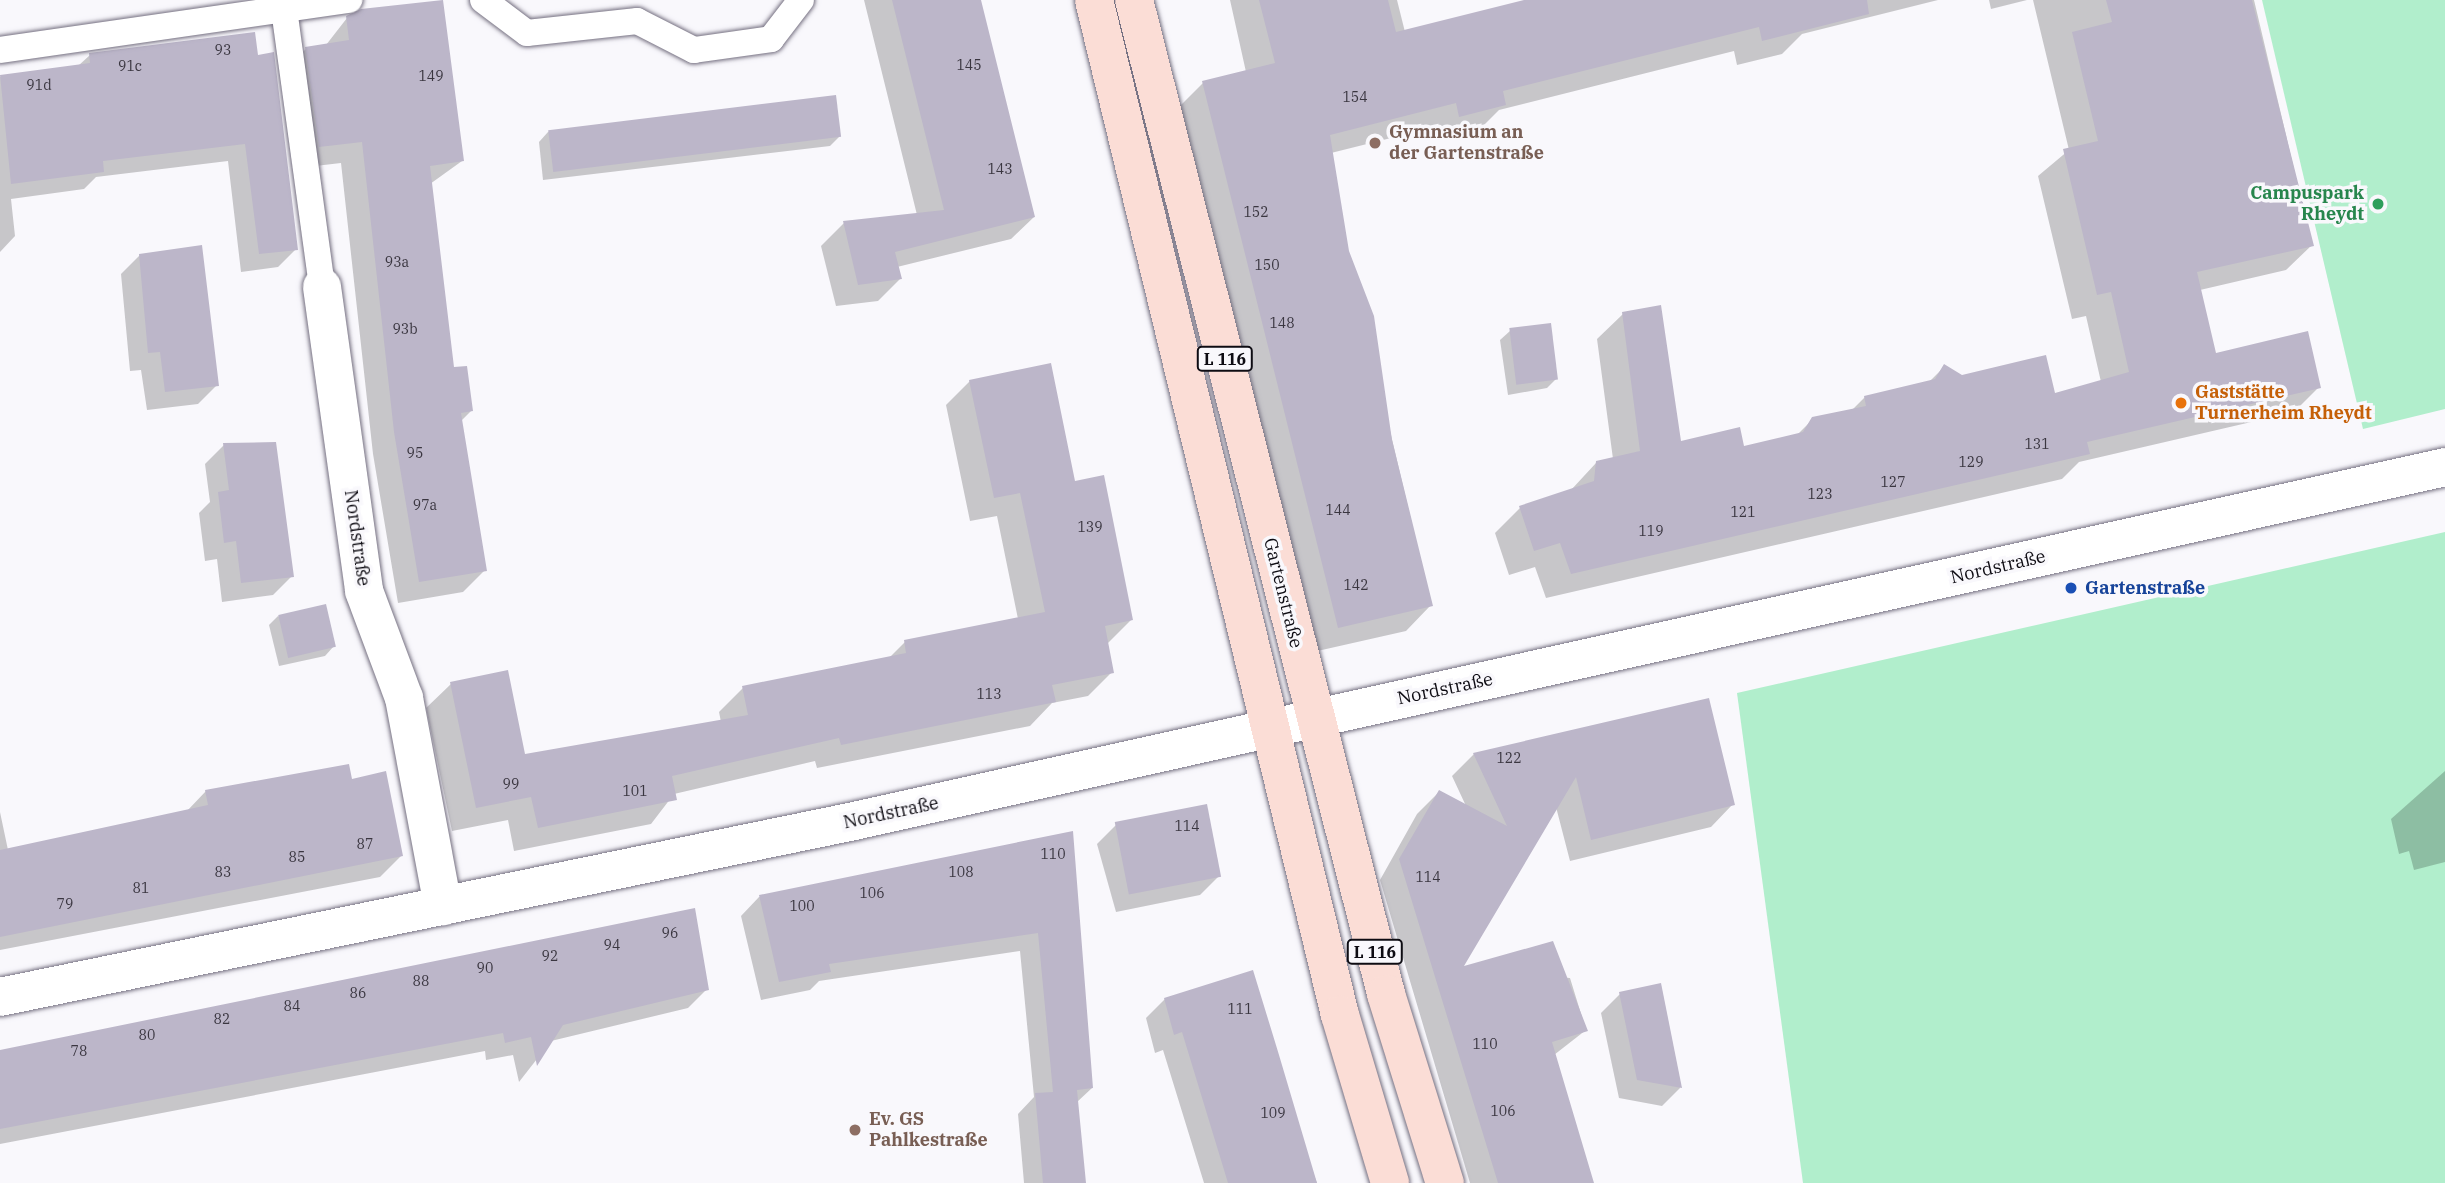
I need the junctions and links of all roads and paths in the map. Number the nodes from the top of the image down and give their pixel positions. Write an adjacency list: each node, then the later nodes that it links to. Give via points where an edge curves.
1 (349, 0): 6 (lane)
2 (483, 0): 3 (lane, via 527,33 637,21 694,50 771,39)
3 (801, 0)
4 (1094, 0): 11 (main road, L 116)
5 (1134, 0): 10 (main road, Gartenstraße / L 116)
6 (284, 9): 7 (lane); 8 (lane)
7 (0, 50)
8 (322, 287): 12 (street, Nordstraße, via 364,591 404,698)
9 (2445, 467): 10 (street, Nordstraße)
10 (1315, 718): 11 (street, Nordstraße); 15 (main road, Gartenstraße / L 116, via 1386,994)
11 (1270, 730): 12 (street, Nordstraße); 14 (main road, L 116, via 1340,1014)
12 (443, 906): 13 (street, Nordstraße)
13 (0, 997)
14 (1390, 1183)
15 (1445, 1183)

